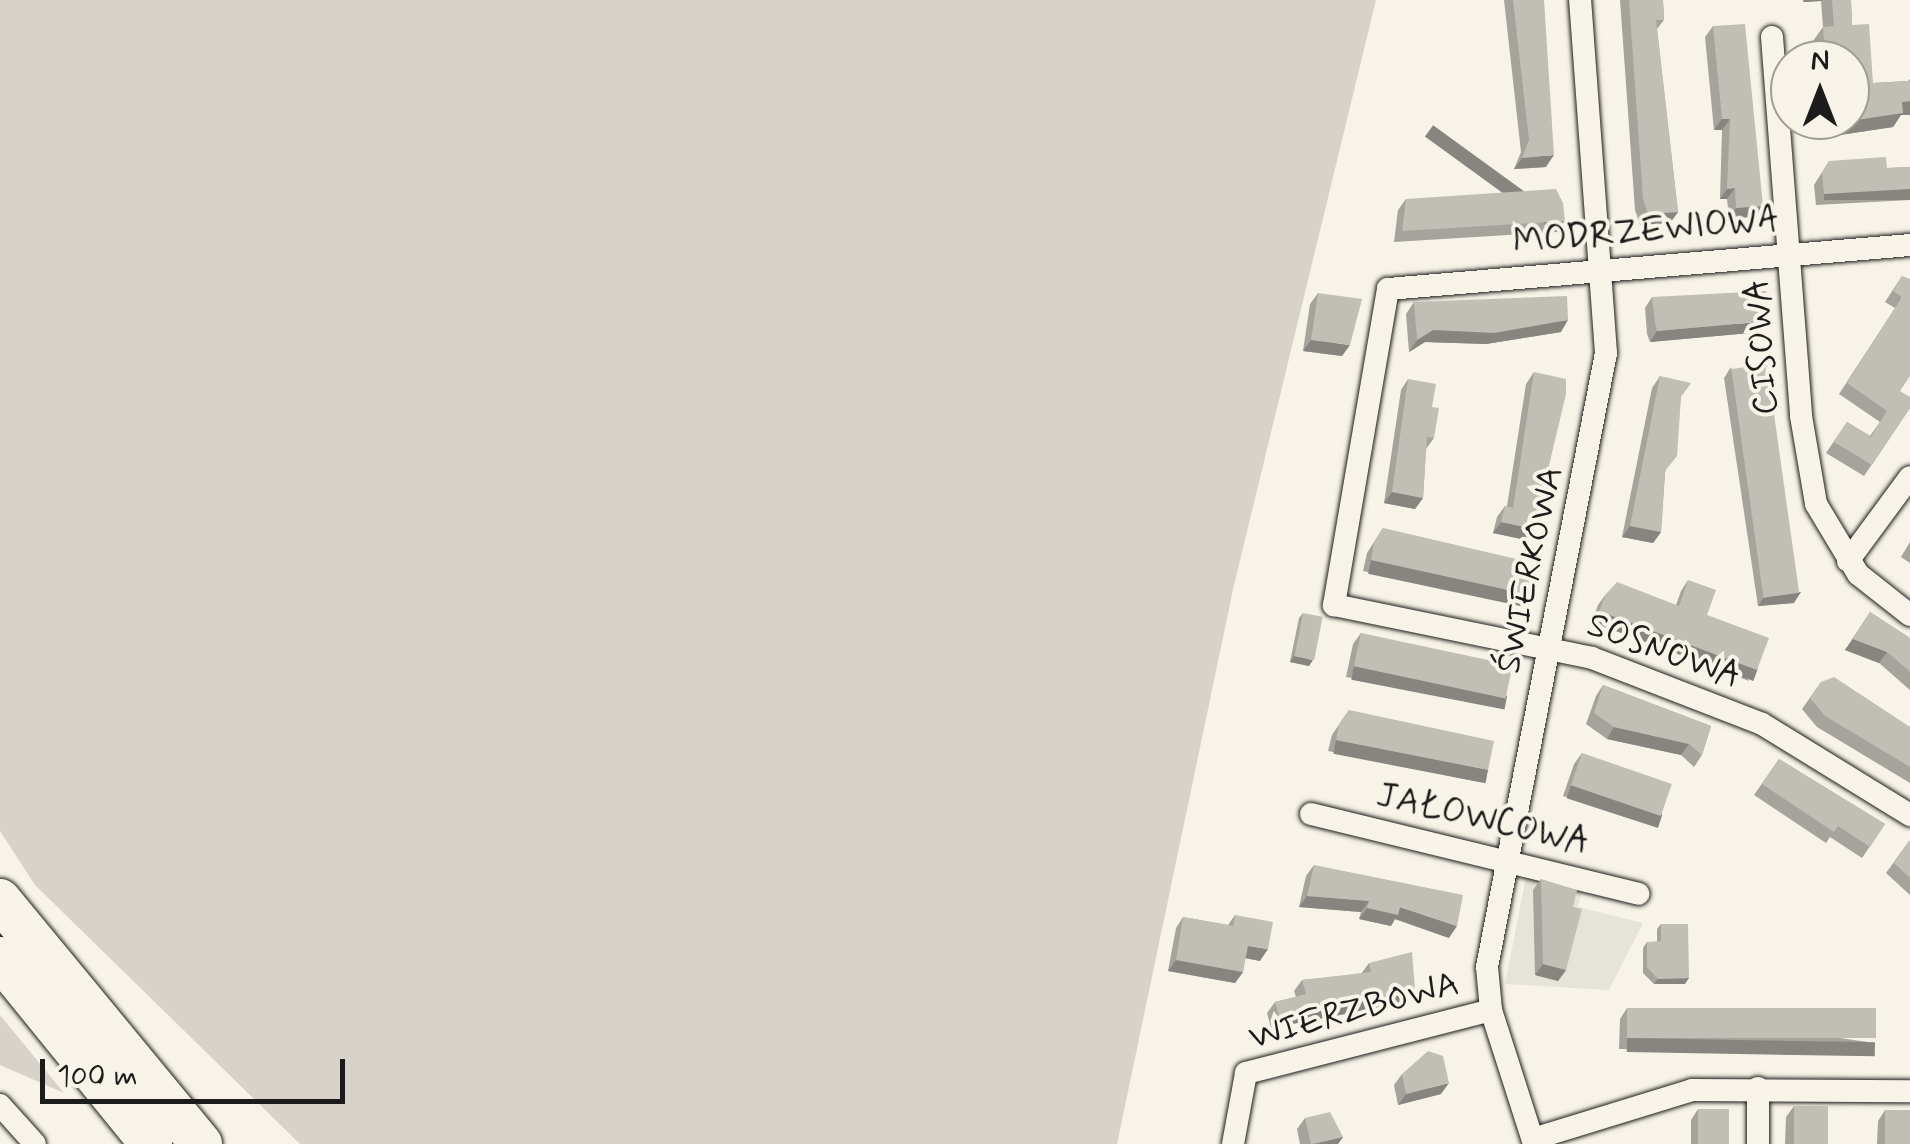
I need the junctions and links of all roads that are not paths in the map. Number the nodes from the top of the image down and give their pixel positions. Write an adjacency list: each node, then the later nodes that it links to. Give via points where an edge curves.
1 (1580, 0): 5 (street, ŚWIERKOWA)
2 (1772, 37): 4 (street, CISOWA)
3 (1910, 245): 4 (street, MODRZEWIOWA)
4 (1792, 254): 5 (street, MODRZEWIOWA); 8 (street, CISOWA, via 1809,473)
5 (1601, 268): 6 (street, MODRZEWIOWA); 10 (street, ŚWIERKOWA, via 1600,405)
6 (1388, 288): 10 (street, SOSNOWA, via 1334,605)
7 (1910, 477): 8 (street)
8 (1848, 561): 9 (street, CISOWA)
9 (1910, 615)
10 (1550, 648): 12 (street, SOSNOWA, via 1762,724); 13 (street, ŚWIERKOWA)
11 (1311, 814): 13 (street, JAŁOWCOWA)
12 (1910, 815)
13 (1506, 857): 14 (street, JAŁOWCOWA); 17 (street, ŚWIERKOWA, via 1488,945)
14 (1638, 894)
15 (0, 900): 24 (highway)
16 (0, 958): 23 (highway)
17 (1491, 1010): 21 (street, ŚWIERKOWA); 25 (street, WIERZBOWA, via 1246,1073)
18 (1758, 1088): 19 (street); 21 (street, via 1692,1090); 26 (street)
19 (1910, 1091)
20 (0, 1105): 22 (street)
21 (1534, 1142)
22 (35, 1144)
23 (151, 1144)
24 (201, 1144)
25 (1233, 1144)
26 (1758, 1144)

